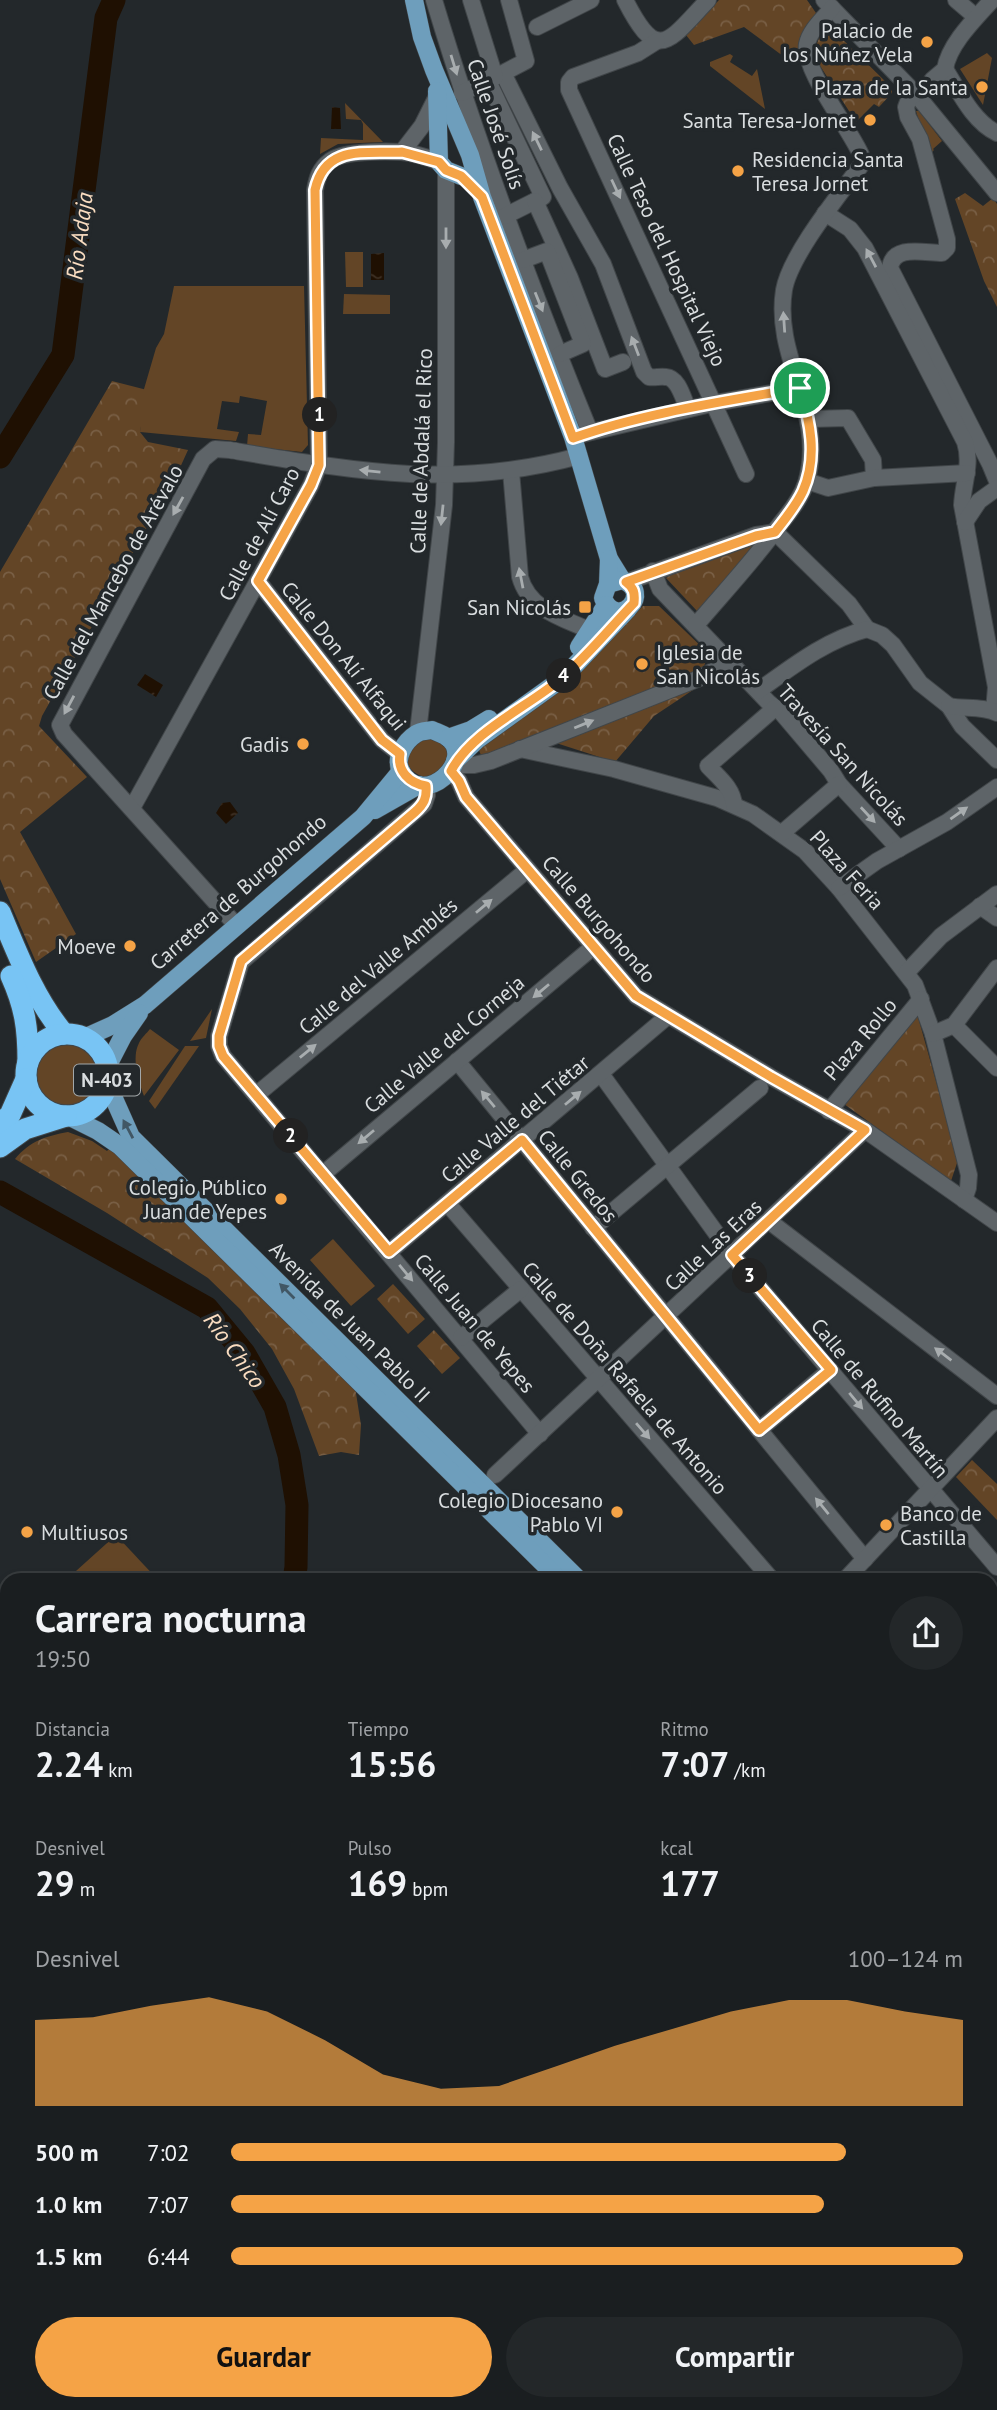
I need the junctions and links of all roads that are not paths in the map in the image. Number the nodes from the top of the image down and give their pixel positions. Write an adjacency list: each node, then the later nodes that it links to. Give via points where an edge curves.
1 (414, 0): 15 (main road)
2 (434, 0): 18 (street, Calle José Solís, one-way to 18)
3 (471, 0): 16 (street)
4 (509, 0): 16 (street, via 526,61)
5 (591, 0): 12 (street)
6 (625, 0): 13 (street, via 639,27)
7 (708, 0): 13 (street, via 678,31)
8 (956, 0): 11 (street)
9 (992, 0): 11 (street)
10 (828, 4): 17 (street); 27 (street, via 811,35 807,54 862,164)
11 (976, 17): 14 (street, via 947,58)
12 (537, 27)
13 (657, 41): 33 (street, Calle Teso del Hospital Viejo, one-way to 33, via 638,53 573,77 569,90)
14 (945, 69): 17 (street); 21 (street, via 978,119)
15 (434, 70): 19 (main road); 20 (main road)
16 (495, 77): 18 (street); 26 (street); 34 (street, one-way to 16, via 673,379 649,377 644,372 603,264)
17 (925, 86): 25 (street); 45 (street, via 906,107 919,139 947,248 942,253 897,254 890,268)
18 (462, 93): 28 (street, Calle José Solís)
19 (437, 96): 22 (main road); 23 (street)
20 (460, 133): 22 (main road, via 449,132); 24 (main road)
21 (997, 133)
22 (439, 139): 24 (main road)
23 (402, 152): 24 (street, Calle de Alí Caro); 38 (street, Calle de Alí Caro, via 333,158 318,176)
24 (455, 168): 36 (main road, via 482,197); 42 (street, Calle de Abdalá el Rico, one-way to 42)
25 (997, 193)
26 (539, 199): 28 (street); 31 (street, via 605,369)
27 (825, 213): 32 (street, one-way to 27, via 786,346 784,289); 40 (street, one-way to 27, via 965,442 865,248 849,229)
28 (505, 216): 29 (street, Calle José Solís)
29 (523, 260): 30 (street, Calle José Solís, one-way to 30); 30 (street, via 547,251 583,344)
30 (560, 354): 36 (street, Calle José Solís)
31 (623, 362)
32 (800, 388): 33 (street); 35 (street)
33 (715, 404): 34 (street); 41 (street, Calle Teso del Hospital Viejo)
34 (688, 410): 36 (street)
35 (809, 419): 43 (street, via 848,418 873,460); 44 (street, via 812,438)
36 (582, 435): 37 (main road)
37 (579, 456): 39 (street); 52 (main road, via 609,559)
38 (319, 465): 42 (street, one-way to 38); 50 (street, Calle de Alí Caro); 70 (street, Calle del Mancebo de Arévalo, one-way to 70, via 215,449 203,459 60,724)
39 (511, 471): 42 (street); 55 (street, one-way to 39, via 543,610 523,590)
40 (967, 473): 43 (street); 47 (street, via 962,492)
41 (746, 474)
42 (445, 476): 61 (street, Calle de Abdalá el Rico, one-way to 61)
43 (874, 478): 44 (street, via 828,488)
44 (807, 481): 48 (street)
45 (997, 481)
46 (997, 488): 47 (street, via 979,501)
47 (965, 522): 60 (street, via 996,687)
48 (775, 532): 49 (street); 53 (street); 54 (street, via 849,604)
49 (653, 571): 51 (street); 52 (street)
50 (258, 581): 65 (street, Calle Don Alí Alfaqui); 70 (street, Calle de Alí Caro)
51 (660, 589): 52 (street); 53 (street, Travesía San Nicolás)
52 (624, 590): 55 (main road, via 620,611 606,605); 66 (main road, Carretera de Burgohondo, via 562,678 484,735)
53 (696, 625): 56 (street, Travesía San Nicolás)
54 (867, 629): 57 (street, via 806,657); 58 (street, via 893,645 920,682)
55 (591, 631): 62 (main road, via 557,671 485,722)
56 (728, 658): 57 (street, Travesía San Nicolás); 63 (street, one-way to 56, via 700,678)
57 (758, 691): 59 (street, Travesía San Nicolás)
58 (949, 706): 60 (street); 64 (street, via 962,726)
59 (775, 708): 67 (street, Travesía San Nicolás); 69 (street, via 708,766 730,790)
60 (995, 712)
61 (418, 732): 62 (main road, via 432,730); 65 (main road)
62 (448, 737): 66 (main road, via 456,748)
63 (520, 749): 66 (street); 69 (street, via 639,775)
64 (997, 760)
65 (401, 762): 66 (main road, via 408,779); 71 (main road, Carretera de Burgohondo)
66 (441, 775): 71 (main road, Carretera de Burgohondo); 74 (street, Calle Burgohondo, via 466,797); 87 (street, Carretera de Burgohondo, via 424,804 246,956)
67 (839, 784): 72 (street, Plaza Feria); 73 (street, Travesía San Nicolás, one-way to 73)
68 (997, 787): 73 (street, one-way to 68)
69 (734, 805): 72 (street)
70 (132, 808): 80 (street, Calle del Mancebo de Arévalo)
71 (363, 817): 80 (main road, Carretera de Burgohondo)
72 (782, 833): 75 (street, Plaza Feria)
73 (899, 849): 75 (street)
74 (527, 870): 81 (street, Calle Burgohondo); 99 (street, Calle del Valle Amblés, one-way to 74)
75 (839, 888): 84 (street, Plaza Feria)
76 (997, 894): 77 (street)
77 (980, 906): 79 (street); 84 (street, via 941,936)
78 (0, 912): 92 (highway, N-403, via 35,995 47,1013)
79 (997, 918)
80 (236, 925): 88 (main road, Carretera de Burgohondo)
81 (593, 947): 89 (street, Calle Burgohondo, via 636,996); 93 (street, Calle Valle del Corneja, one-way to 93)
82 (0, 950): 95 (highway, N-403, via 22,1000)
83 (997, 968): 85 (street)
84 (906, 973): 86 (street, Plaza Feria)
85 (991, 988): 90 (street)
86 (921, 999): 91 (street, Plaza Rollo); 100 (street, Plaza Rollo)
87 (227, 1004): 99 (street, Calle Juan de Yepes, via 219,1046)
88 (145, 1005): 92 (main road, Carretera de Burgohondo, via 113,1025); 97 (main road, Carretera de Burgohondo, via 123,1036)
89 (667, 1016): 96 (street, Calle Valle del Tiétar); 100 (street, Calle Burgohondo)
90 (954, 1025): 91 (street); 94 (street)
91 (933, 1034): 108 (street, Plaza Rollo, via 969,1175)
92 (74, 1036): 95 (highway, N-403, via 42,1042); 97 (highway, N-403, via 95,1045 103,1055)
93 (457, 1061): 104 (street, Calle Gredos, one-way to 93); 107 (street, Calle Valle del Corneja, one-way to 107)
94 (997, 1068)
95 (27, 1070): 101 (highway, N-403, via 35,1101 43,1109); 102 (highway, N-403, via 10,1115)
96 (601, 1074): 104 (street, Calle Valle del Tiétar, one-way to 96); 106 (street, Calle de Rufino Martín)
97 (107, 1075): 101 (highway, N-403, via 102,1096 93,1107); 129 (main road, Avenida de Juan Pablo II, one-way to 97, via 131,1137)
98 (760, 1088): 106 (street)
99 (256, 1095): 107 (street, Calle Juan de Yepes)
100 (829, 1111): 103 (street, Plaza Rollo)
101 (67, 1116): 105 (highway, N-403, via 25,1129); 128 (main road, Avenida de Juan Pablo II, via 120,1146)
102 (0, 1124)
103 (865, 1130): 108 (street, Plaza Rollo); 111 (street, Calle Las Eras)
104 (522, 1140): 109 (street, Calle Valle del Tiétar); 112 (street, Calle Gredos)
105 (0, 1147)
106 (668, 1166): 112 (street); 114 (street, Calle de Rufino Martín)
107 (323, 1174): 113 (street, Calle Juan de Yepes)
108 (964, 1199): 110 (street, Plaza Rollo)
109 (447, 1203): 113 (street, Calle Valle del Tiétar); 115 (street, Calle de Doña Rafaela de Antonio)
110 (993, 1214)
111 (769, 1221): 114 (street, Calle Las Eras); 120 (street, one-way to 111)
112 (593, 1228): 116 (street, Calle Gredos)
113 (389, 1252): 117 (street, Calle Juan de Yepes, one-way to 117)
114 (732, 1255): 116 (street, Calle Las Eras); 118 (street, Calle de Rufino Martín)
115 (521, 1289): 117 (street); 119 (street, Calle de Doña Rafaela de Antonio)
116 (666, 1317): 119 (street, Calle Las Eras); 122 (street, Calle Gredos)
117 (461, 1338): 123 (street, Calle Juan de Yepes)
118 (831, 1370): 122 (street); 125 (street, Calle de Rufino Martín, one-way to 125)
119 (598, 1380): 123 (street, Calle Las Eras); 130 (street, Calle de Doña Rafaela de Antonio, one-way to 130)
120 (997, 1396)
121 (993, 1429): 125 (street)
122 (759, 1430): 126 (street, Calle Gredos, one-way to 122)
123 (540, 1434): 124 (street, Calle Las Eras)
124 (495, 1475)
125 (930, 1489): 126 (street); 127 (street, Calle de Rufino Martín)
126 (865, 1559): 131 (street)
127 (997, 1567)
128 (553, 1573)
129 (572, 1573)
130 (766, 1573)
131 (852, 1573)

